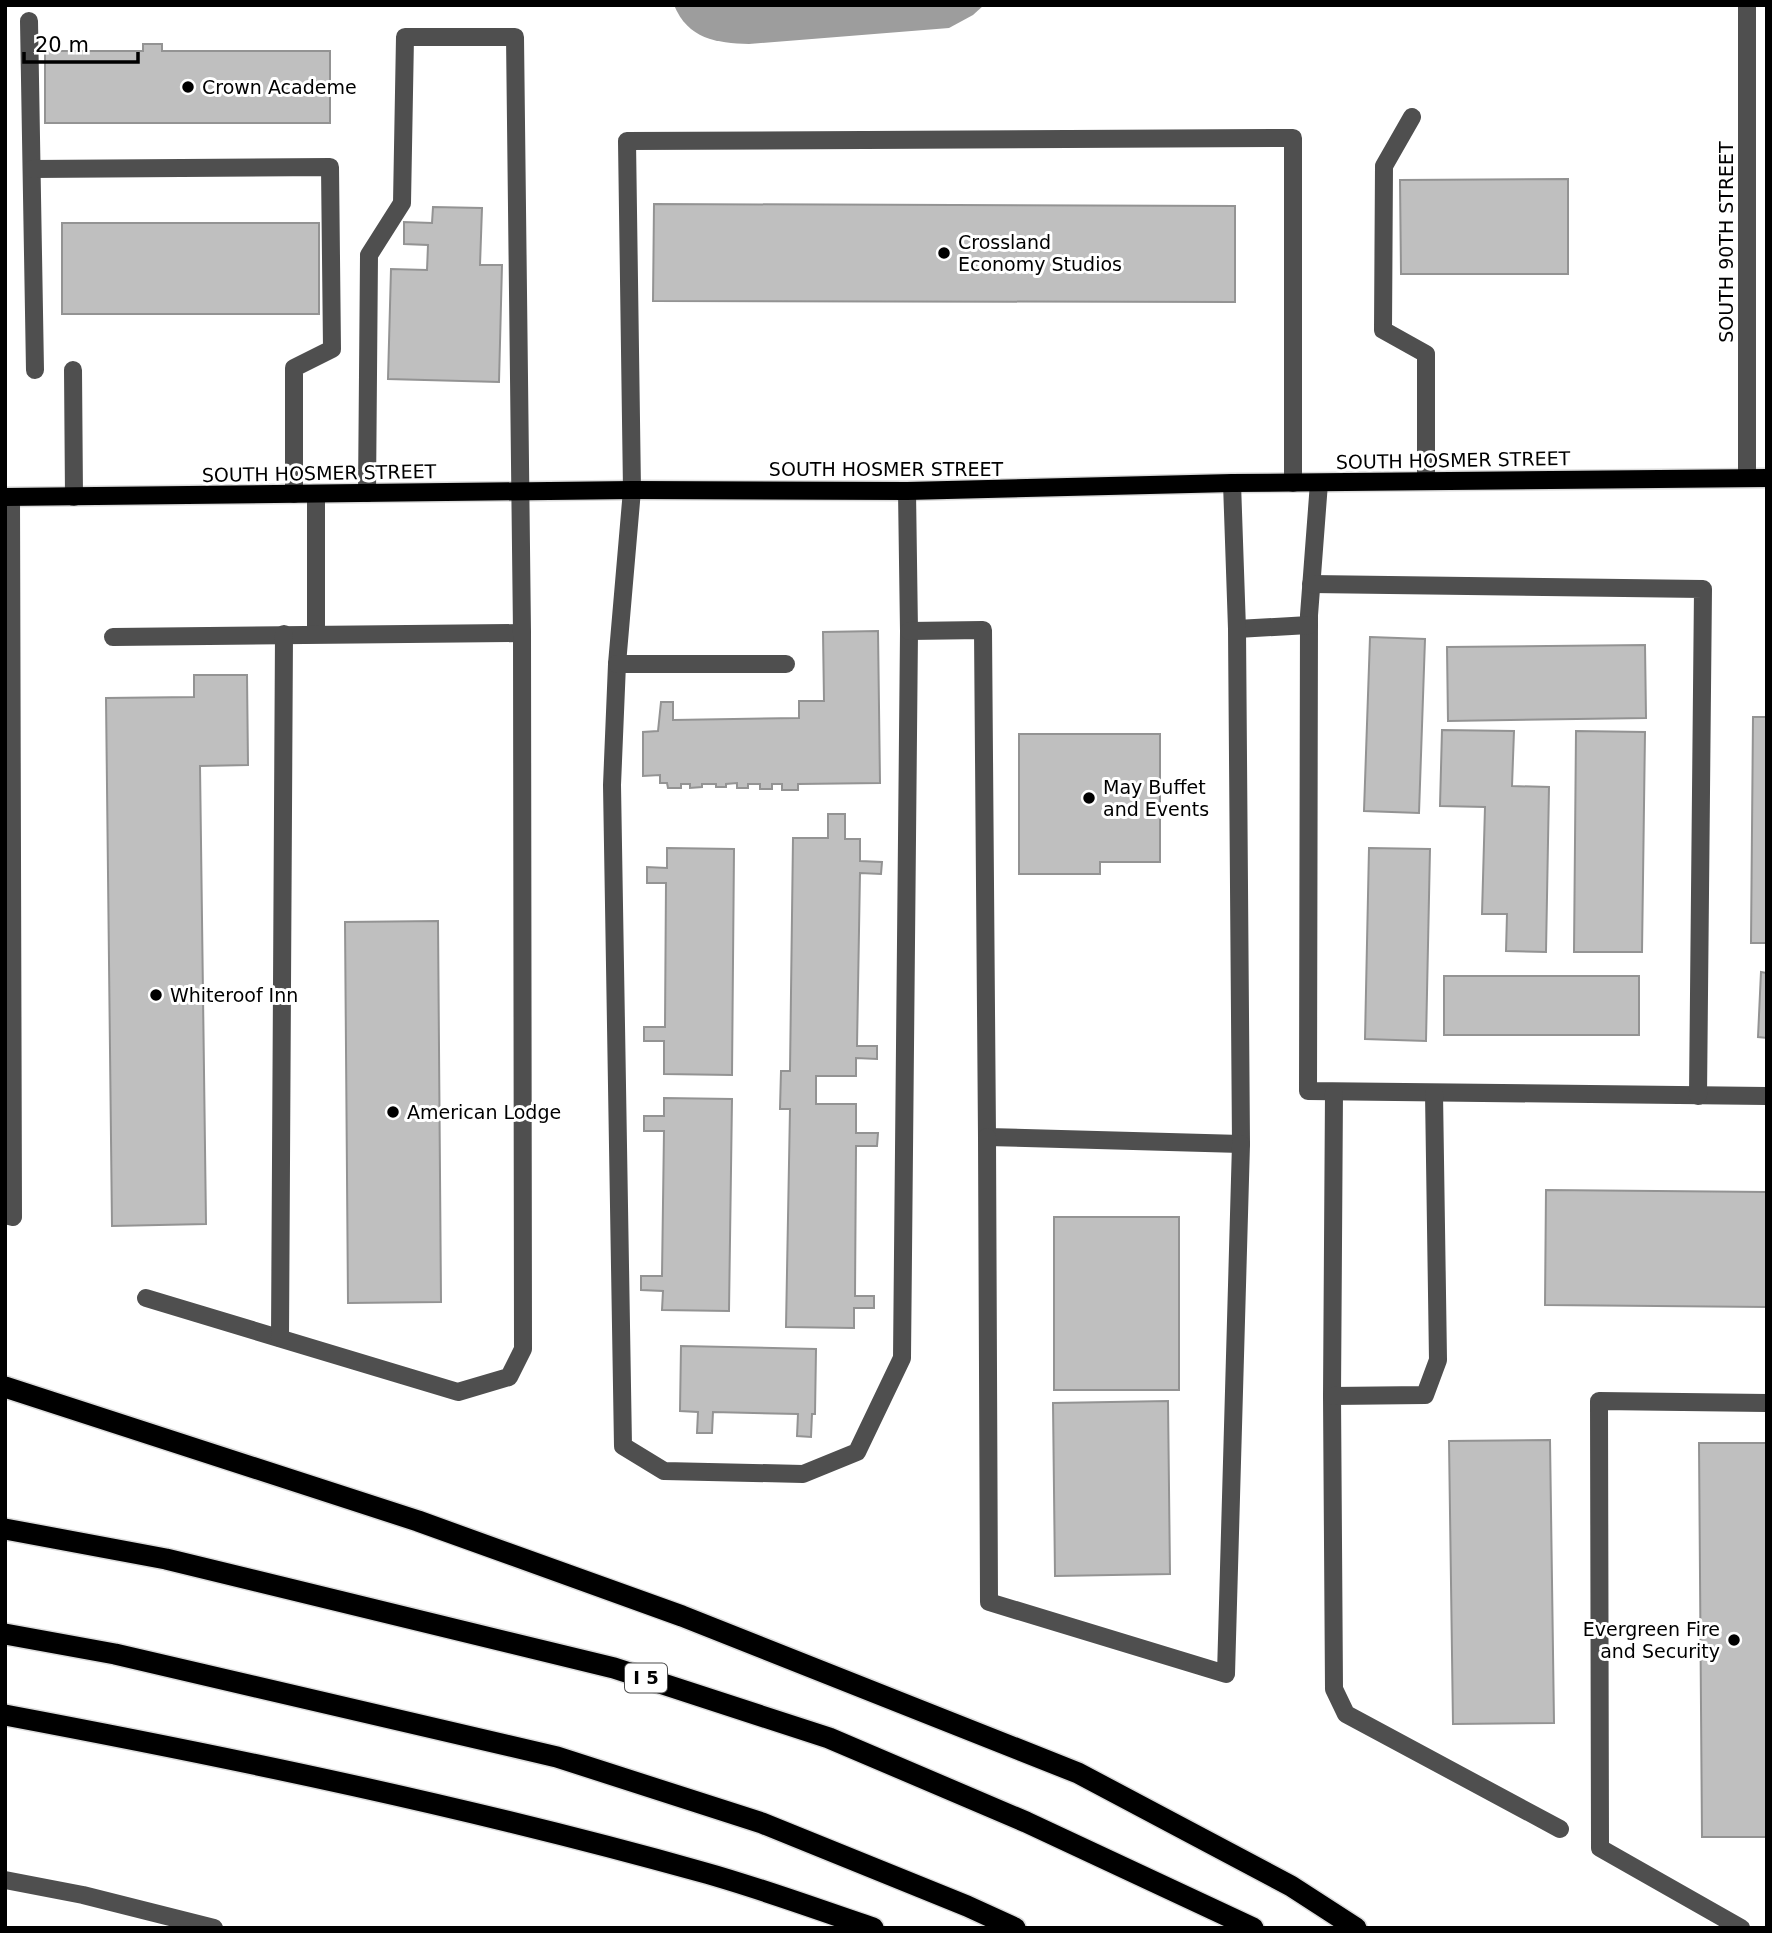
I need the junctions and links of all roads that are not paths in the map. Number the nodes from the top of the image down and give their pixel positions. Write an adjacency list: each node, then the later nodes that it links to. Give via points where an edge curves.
1 (1747, 5): 7 (street, SOUTH 90TH STREET)
2 (29, 21): 4 (street)
3 (1412, 117): 9 (street, via 1384,166 1382,330 1426,354)
4 (32, 169): 5 (street); 17 (street, via 330,167 332,349 294,368)
5 (35, 370)
6 (73, 370): 19 (street)
7 (1747, 478): 8 (main road, SOUTH HOSMER STREET); 9 (main road, SOUTH HOSMER STREET)
8 (1767, 478)
9 (1426, 481): 11 (main road, SOUTH HOSMER STREET)
10 (1293, 483): 11 (main road, SOUTH HOSMER STREET); 12 (main road, SOUTH HOSMER STREET); 13 (street, via 1293,138 627,141)
11 (1319, 483): 21 (street)
12 (1232, 484): 15 (main road, SOUTH HOSMER STREET); 23 (street)
13 (632, 490): 14 (main road, SOUTH HOSMER STREET); 15 (main road, SOUTH HOSMER STREET); 29 (street)
14 (520, 491): 16 (main road, SOUTH HOSMER STREET); 16 (street, via 514,37 405,37 402,203 369,255); 25 (street)
15 (907, 491): 24 (street)
16 (367, 493): 18 (main road, SOUTH HOSMER STREET)
17 (294, 494): 18 (main road, SOUTH HOSMER STREET); 19 (main road, SOUTH HOSMER STREET)
18 (316, 494): 27 (street)
19 (74, 496): 20 (main road, SOUTH HOSMER STREET)
20 (8, 497): 37 (street, via 13,1217)
21 (1311, 584): 22 (street); 33 (street, via 1703,589)
22 (1309, 625): 23 (street); 31 (street, via 1308,1091)
23 (1237, 629): 36 (street)
24 (909, 631): 29 (street, via 902,1358 857,1452 803,1474 664,1471 623,1446 612,785); 35 (street, via 983,630)
25 (522, 633): 27 (street); 39 (street, via 523,1349 509,1377 458,1392)
26 (284, 634): 27 (street); 28 (street); 39 (street)
27 (316, 634)
28 (113, 637)
29 (617, 664): 30 (street)
30 (786, 664)
31 (1334, 1092): 32 (street); 41 (street)
32 (1434, 1093): 33 (street); 41 (street, via 1438,1360 1425,1395)
33 (1698, 1096): 34 (street)
34 (1767, 1096)
35 (987, 1137): 36 (street); 36 (street, via 989,1602 1226,1674)
36 (1241, 1143)
37 (5, 1215)
38 (146, 1298): 39 (street)
39 (280, 1338)
40 (5, 1387): 52 (highway, via 418,1521 682,1615 1078,1773 1292,1886)
41 (1332, 1396): 46 (street, via 1334,1689 1346,1714)
42 (1767, 1403): 53 (street, via 1599,1401 1600,1848)
43 (5, 1529): 51 (highway, I 5, via 166,1559 614,1668 829,1738 1026,1822)
44 (5, 1634): 50 (highway, via 115,1654 556,1758 762,1823)
45 (5, 1715): 49 (highway, via 500,1819 704,1872)
46 (1560, 1829)
47 (5, 1880): 48 (street)
48 (214, 1928)
49 (873, 1928)
50 (1015, 1928)
51 (1253, 1928)
52 (1356, 1928)
53 (1741, 1928)

